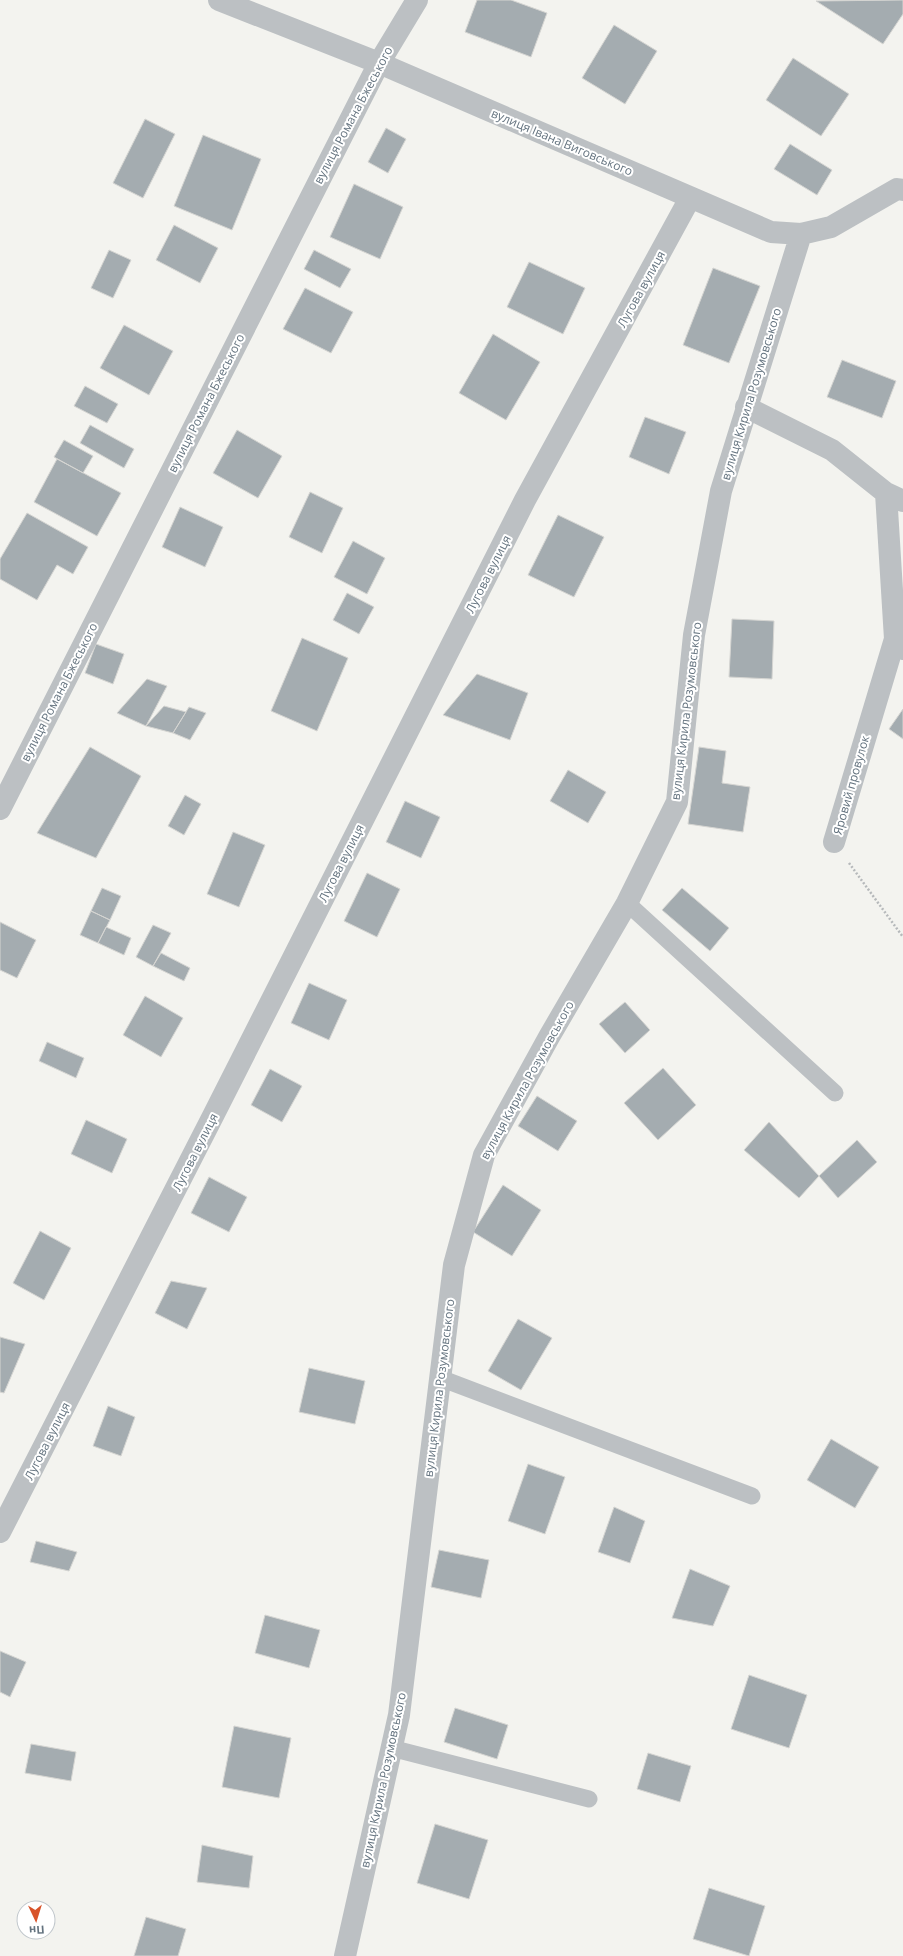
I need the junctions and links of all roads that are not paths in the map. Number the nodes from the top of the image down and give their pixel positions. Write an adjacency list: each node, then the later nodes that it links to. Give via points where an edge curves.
1 (219, 0): 3 (street, вулиця Івана Виговського)
2 (417, 0): 3 (street, вулиця Романа Бжеського)
3 (379, 63): 5 (street, вулиця Івана Виговського); 10 (street, вулиця Романа Бжеського)
4 (901, 188): 6 (street, вулиця Івана Виговського, via 831,227)
5 (690, 198): 6 (street, вулиця Івана Виговського, via 771,232); 16 (street, Лугова вулиця, via 525,500)
6 (801, 234): 7 (street, вулиця Кирила Розумовського)
7 (746, 408): 8 (street, via 832,450); 12 (street, вулиця Кирила Розумовського, via 721,491 694,635 677,802)
8 (895, 497): 9 (street)
9 (899, 644): 11 (street, Яровий провулок)
10 (0, 809)
11 (834, 842)
12 (627, 903): 13 (lane); 14 (street, вулиця Кирила Розумовського, via 484,1155 454,1266)
13 (835, 1093)
14 (440, 1378): 15 (lane); 17 (street, вулиця Кирила Розумовського, via 398,1715)
15 (752, 1496)
16 (0, 1532)
17 (391, 1748): 18 (lane); 19 (street, вулиця Кирила Розумовського)
18 (589, 1800)
19 (345, 1956)

